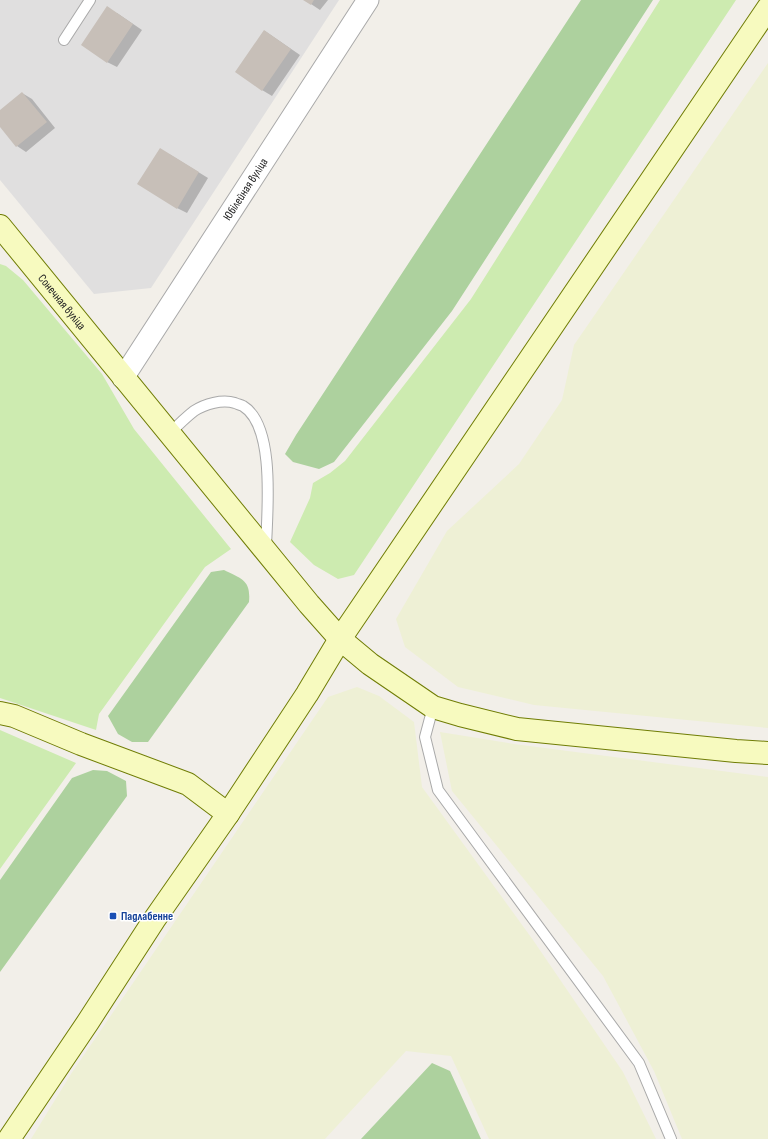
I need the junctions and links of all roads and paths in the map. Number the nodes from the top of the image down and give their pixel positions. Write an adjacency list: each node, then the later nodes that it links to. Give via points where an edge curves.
1 (90, 0): 4 (lane)
2 (368, 0): 6 (street, Юбілейная вуліца)
3 (768, 8): 9 (main road)
4 (64, 40)
5 (0, 226): 6 (main road, Сонечная вуліца)
6 (123, 378): 7 (main road, Сонечная вуліца)
7 (169, 434): 8 (main road, Сонечная вуліца); 8 (lane, via 195,411 213,403 229,401 244,406 255,418 264,441 268,471)
8 (265, 551): 9 (main road, Сонечная вуліца)
9 (340, 639): 10 (main road, Сонечная вуліца, via 370,664); 13 (main road)
10 (433, 707): 12 (main road, Сонечная вуліца, via 460,716 518,728); 15 (lane, via 425,737 438,790 639,1063)
11 (0, 713): 13 (main road, via 14,716 188,784)
12 (768, 753)
13 (228, 814): 14 (main road, via 154,920)
14 (10, 1139)
15 (671, 1139)

